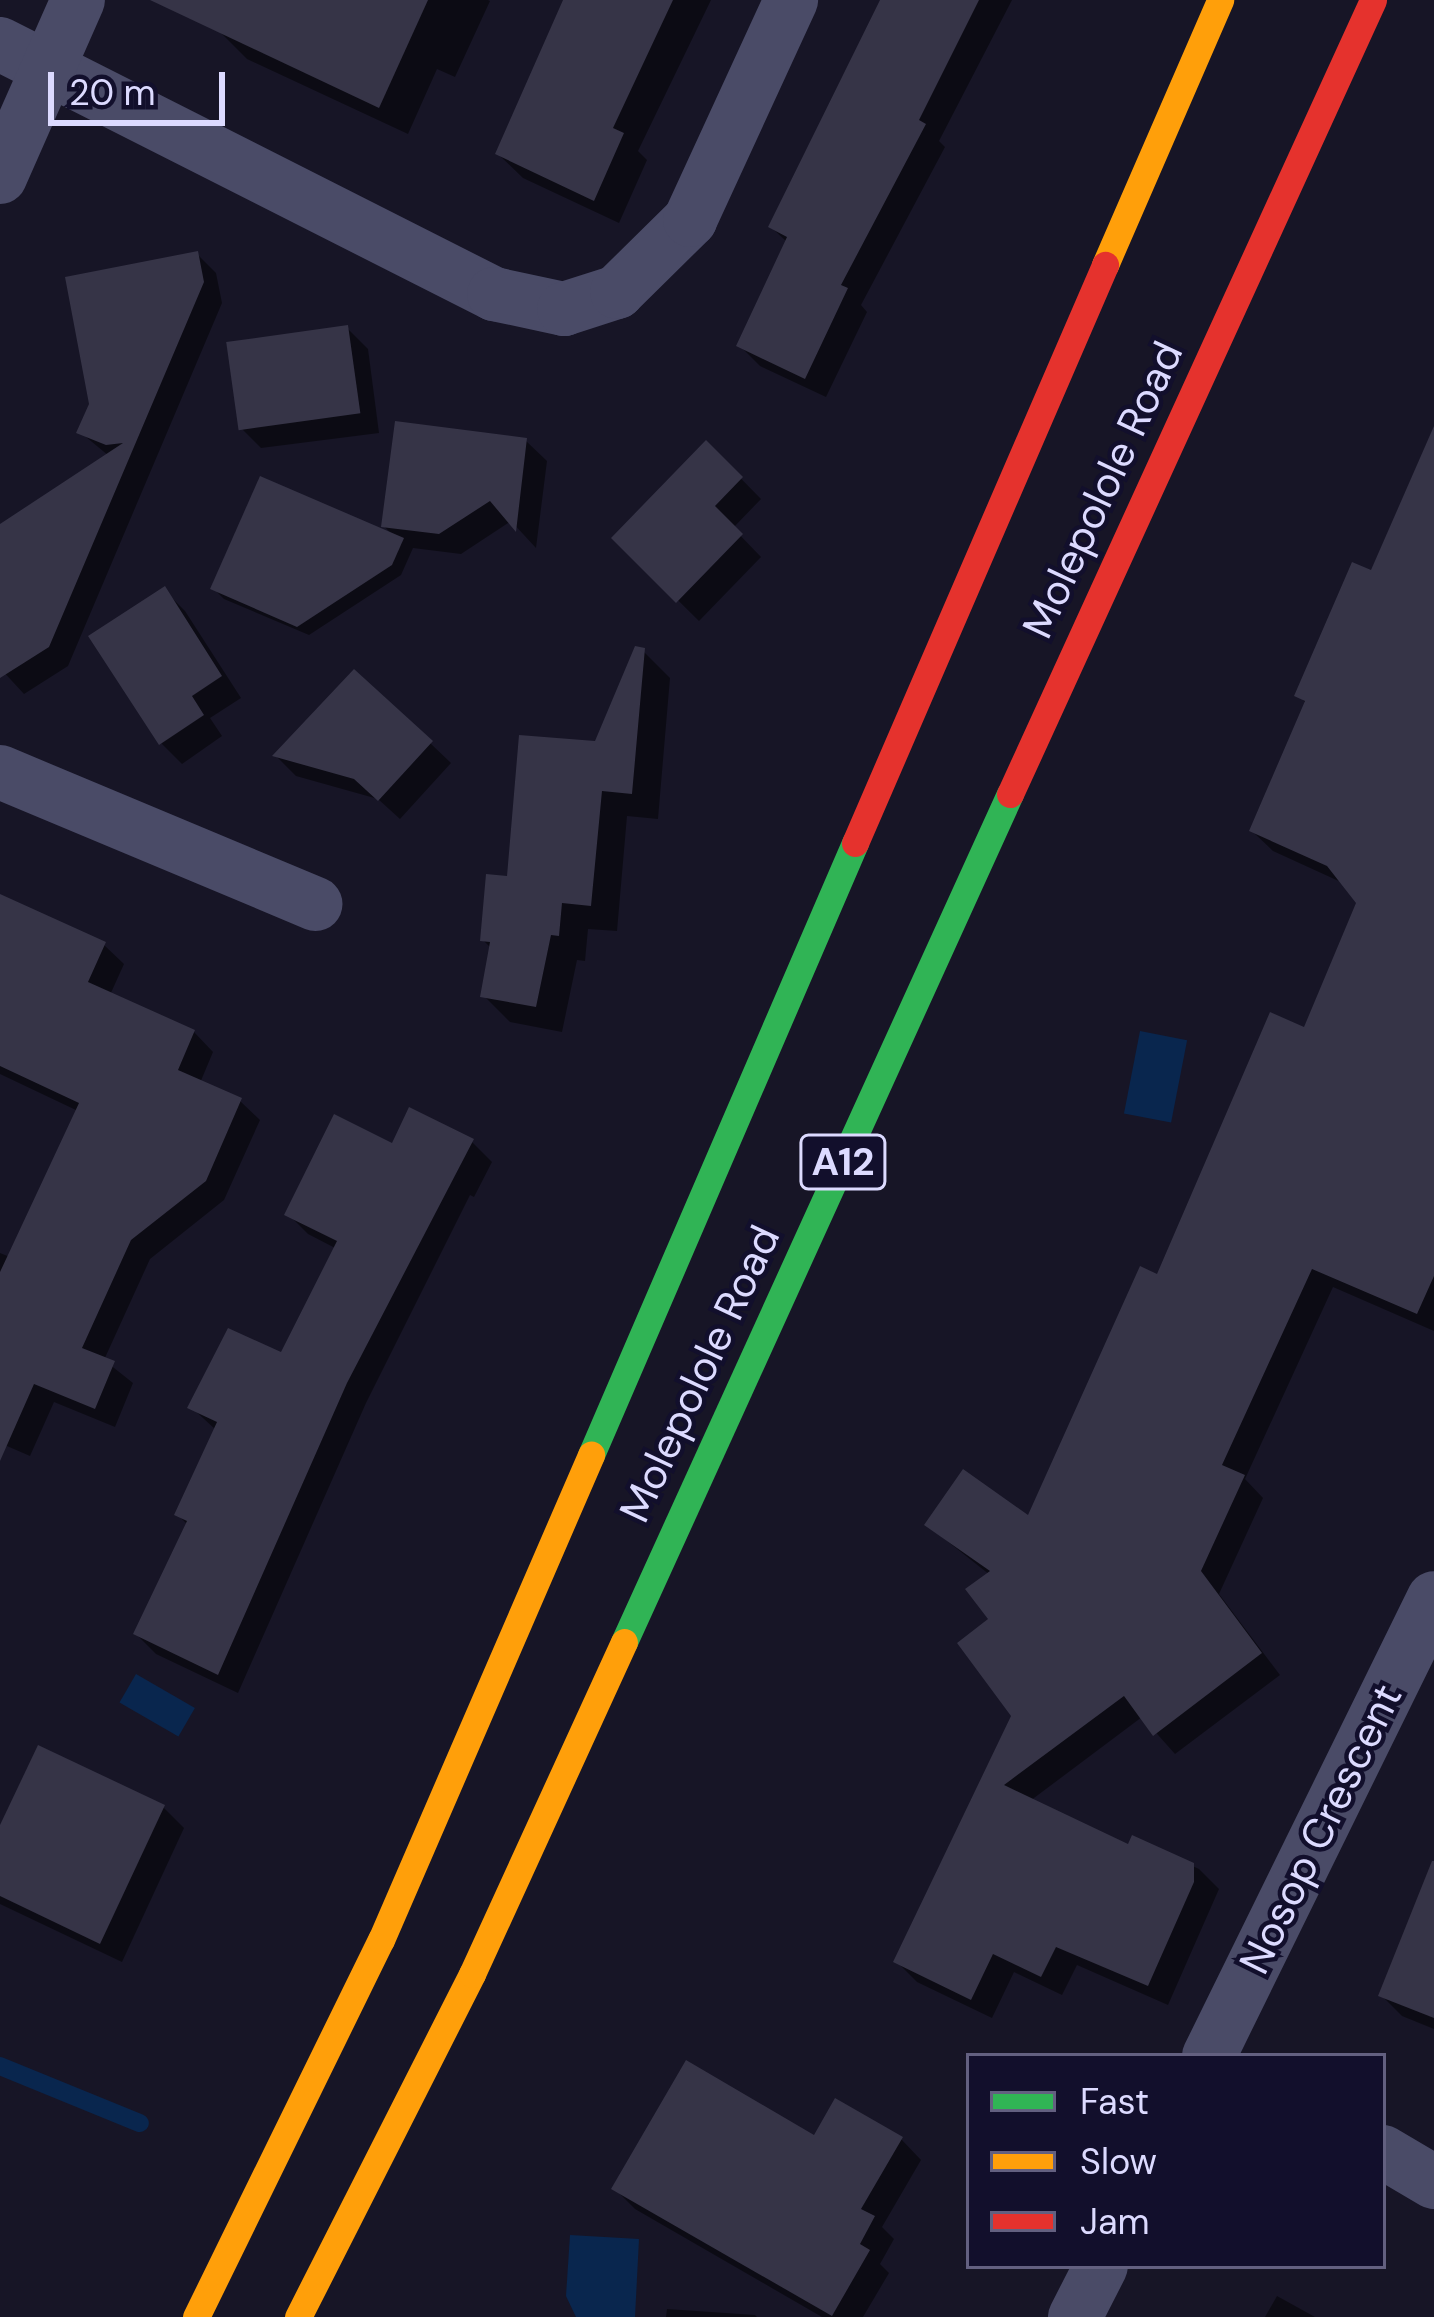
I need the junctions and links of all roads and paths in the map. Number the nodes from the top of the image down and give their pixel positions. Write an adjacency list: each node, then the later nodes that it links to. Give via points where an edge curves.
1 (78, 0): 5 (street)
2 (791, 0): 5 (street, via 690,220 617,292 564,309 494,294)
3 (1220, 0): 16 (main road, Molepolole Road / A12, via 391,1918)
4 (1373, 0): 11 (main road, Molepolole Road / A12, via 472,1975)
5 (24, 55): 6 (street)
6 (0, 178)
7 (0, 772): 8 (street)
8 (316, 904)
9 (1434, 1598): 10 (street, Nosop Crescent)
10 (1215, 2053)
11 (383, 2153): 15 (main road); 17 (main road, Molepolole Road / A12)
12 (1386, 2154): 13 (street)
13 (1434, 2182)
14 (1099, 2269): 18 (street)
15 (357, 2270)
16 (196, 2317)
17 (298, 2317)
18 (1075, 2317)

